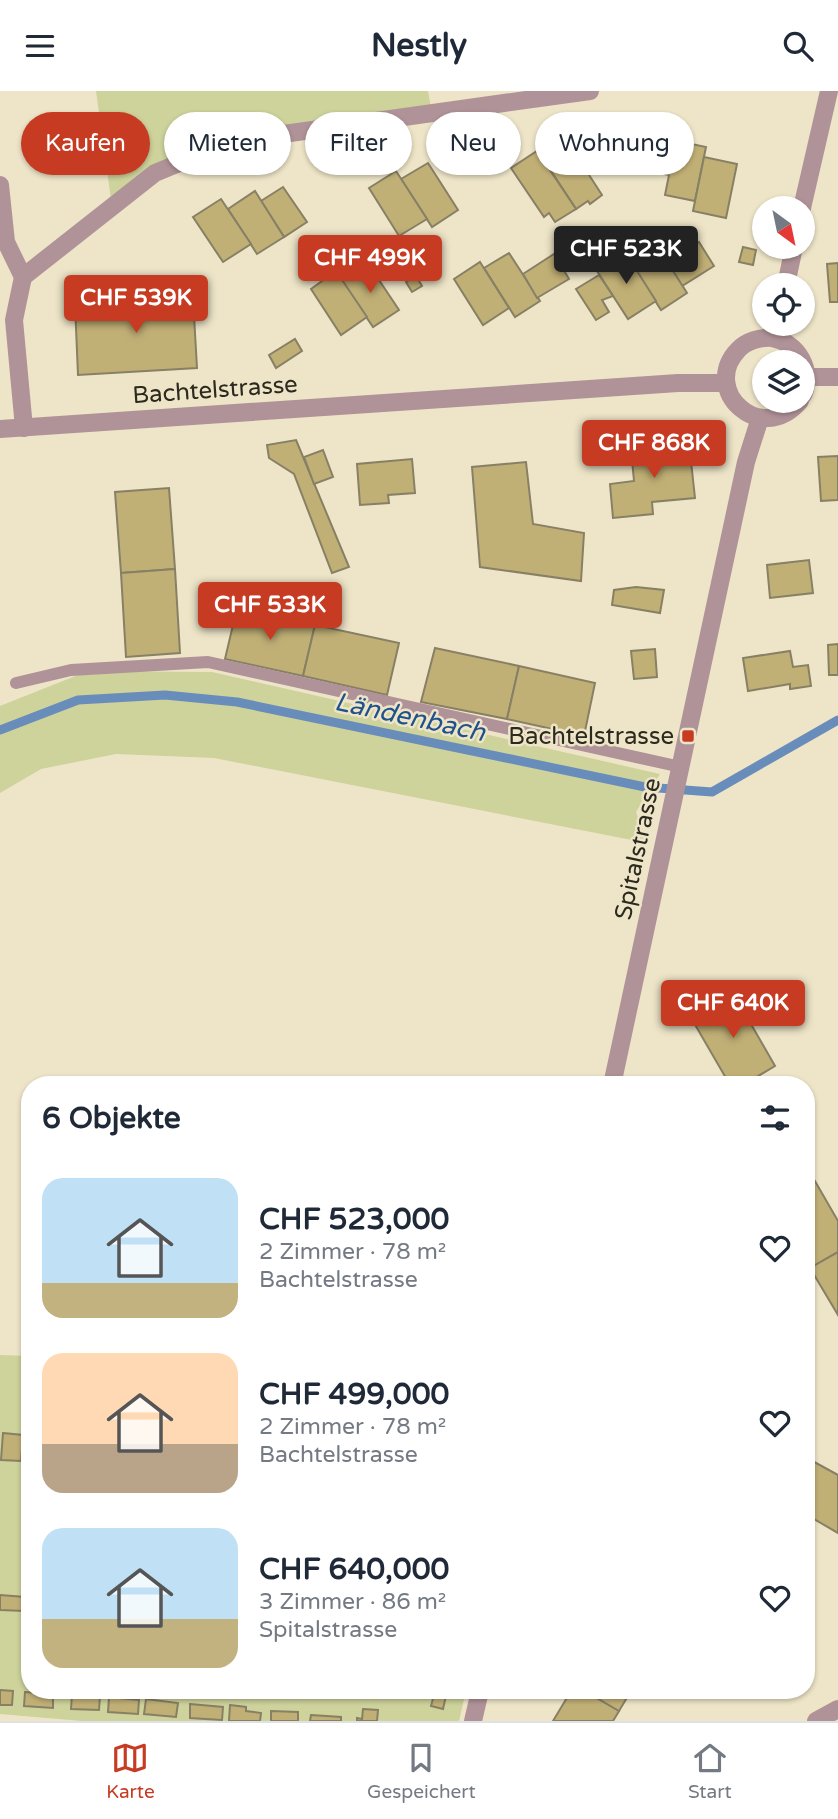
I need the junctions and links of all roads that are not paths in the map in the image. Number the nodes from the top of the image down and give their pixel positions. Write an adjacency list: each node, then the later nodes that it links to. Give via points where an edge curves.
1 (590, 91): 5 (street, via 233,141 155,173)
2 (829, 91): 4 (street)
3 (0, 185): 5 (street, via 6,242)
4 (805, 196)
5 (23, 277): 14 (street, via 14,320)
6 (768, 336): 10 (street, via 743,345 730,362)
7 (781, 336): 8 (street)
8 (796, 350)
9 (838, 377): 11 (street)
10 (726, 383): 13 (street, via 741,410); 14 (street, Bachtelstrasse)
11 (815, 383)
12 (785, 413): 13 (street)
13 (760, 418): 17 (street, Spitalstrasse, via 746,461)
14 (24, 428): 15 (street, Bachtelstrasse)
15 (0, 429)
16 (16, 683): 17 (lane, via 71,670 208,662)
17 (680, 772): 18 (street, Spitalstrasse)
18 (614, 1076)
19 (478, 1699): 21 (street)
20 (838, 1709): 22 (street)
21 (473, 1721)
22 (816, 1721)

